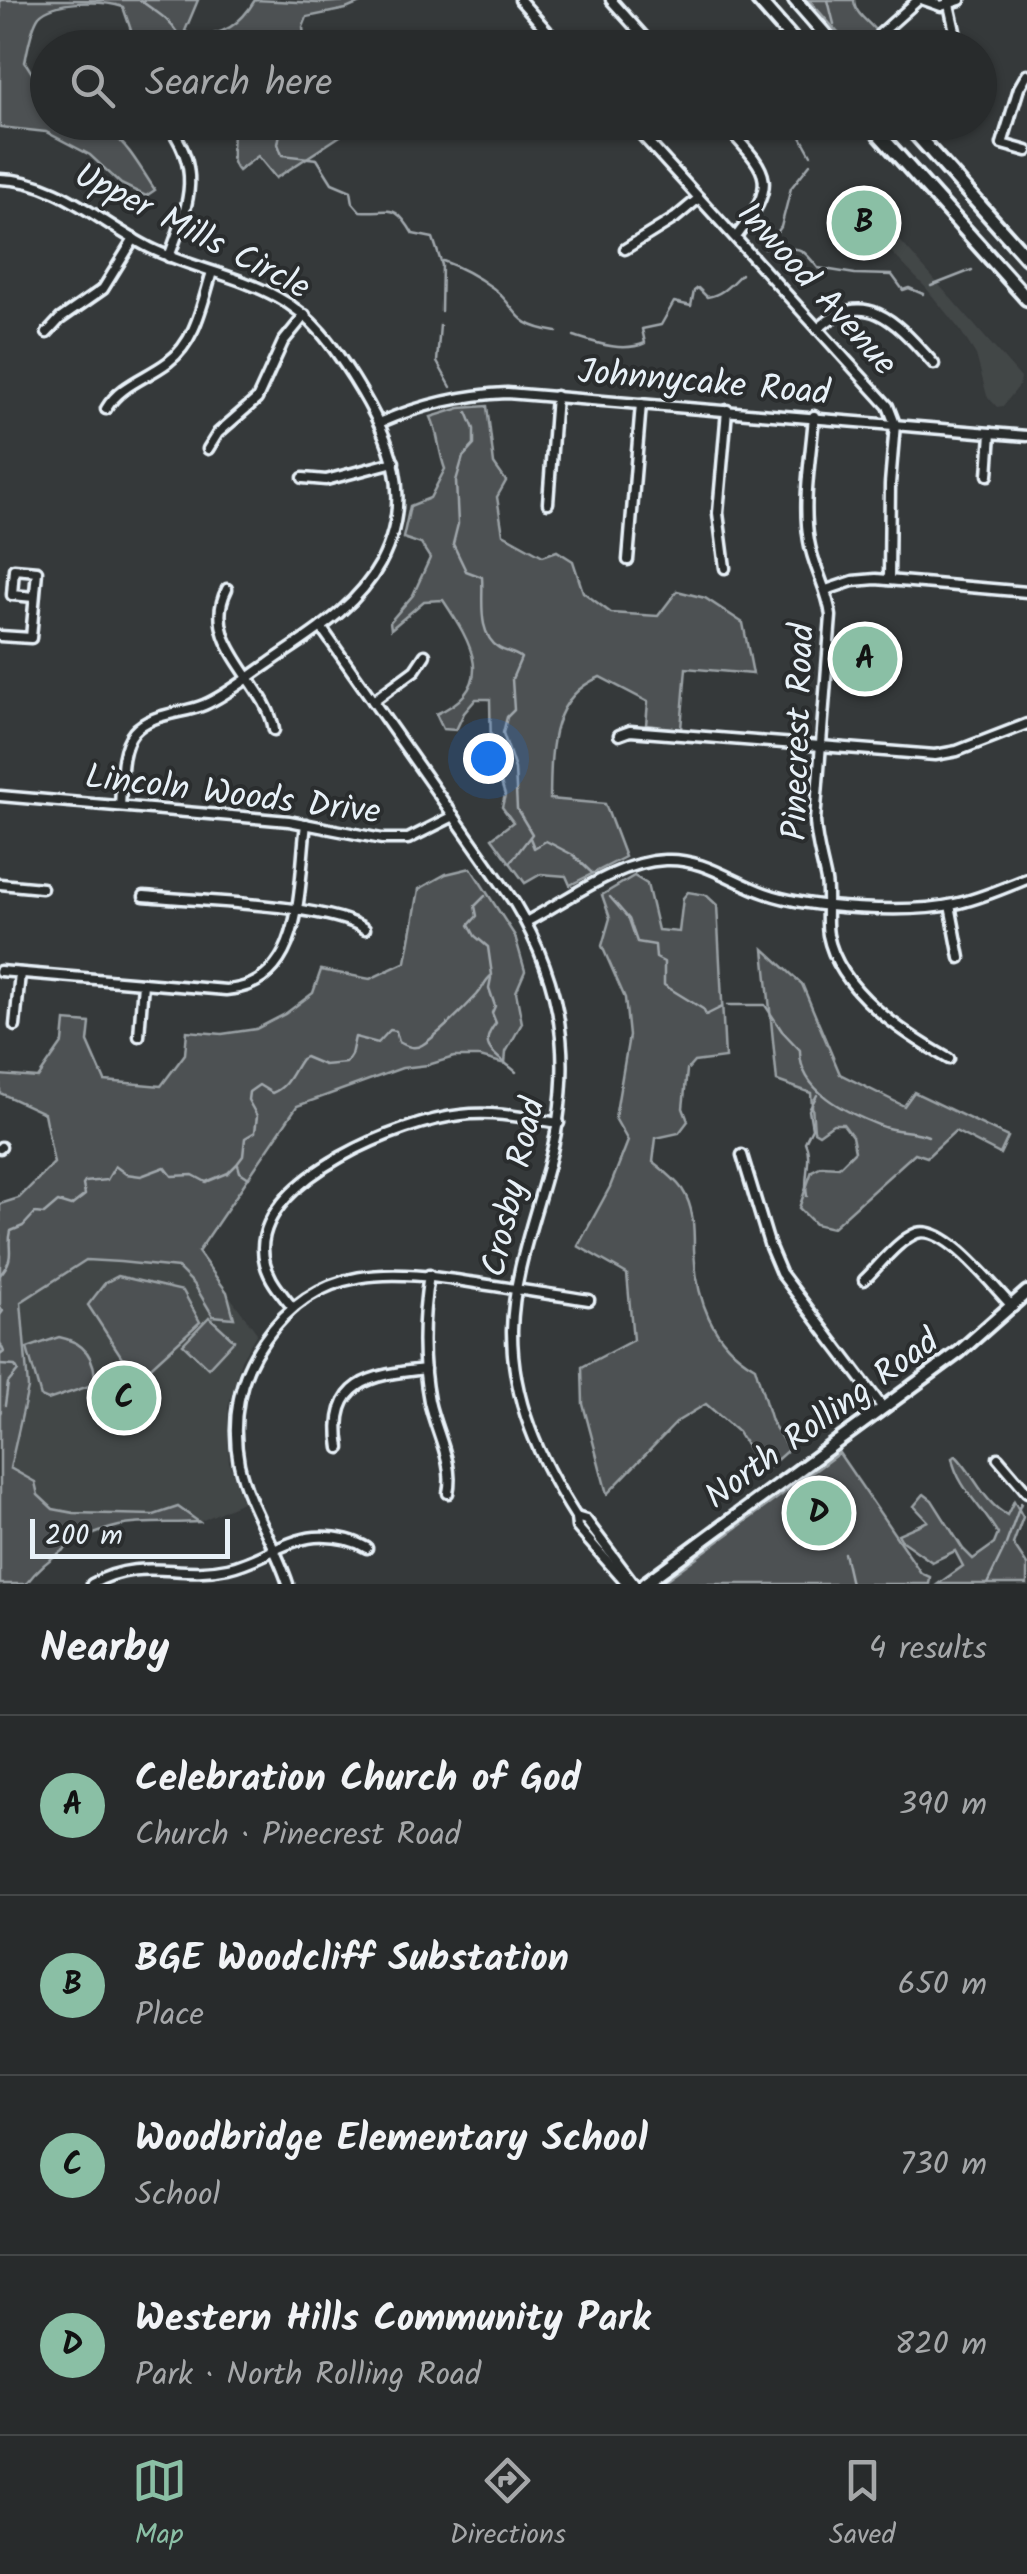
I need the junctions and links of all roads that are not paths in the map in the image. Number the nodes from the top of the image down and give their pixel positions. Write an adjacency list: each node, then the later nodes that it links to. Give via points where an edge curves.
1 (520, 0): 8 (street)
2 (611, 0): 9 (street)
3 (758, 0): 10 (highway)
4 (795, 0): 11 (highway)
5 (921, 0): 7 (street); 12 (street)
6 (960, 0): 7 (street)
7 (948, 2): 13 (street)
8 (546, 30)
9 (638, 30)
10 (784, 30)
11 (822, 30)
12 (885, 30)
13 (955, 30)
14 (1027, 74): 20 (street, via 1002,144)
15 (178, 140): 26 (street, via 190,184)
16 (646, 140): 22 (street, Inwood Avenue)
17 (738, 140): 23 (street, via 764,179 760,204)
18 (884, 140): 29 (highway)
19 (921, 140): 27 (highway)
20 (1027, 151)
21 (0, 179): 24 (street, Upper Mills Circle, via 50,189)
22 (699, 198): 23 (street, Inwood Avenue); 25 (street)
23 (736, 237): 31 (street, Inwood Avenue)
24 (134, 240): 26 (street, Upper Mills Circle); 32 (street, via 102,289)
25 (625, 248)
26 (169, 257): 28 (street, Upper Mills Circle)
27 (1027, 258)
28 (212, 272): 30 (street, Upper Mills Circle, via 263,290); 36 (street, via 186,344)
29 (1027, 298)
30 (305, 315): 39 (street, Upper Mills Circle); 43 (street, via 283,342 256,400)
31 (818, 329): 33 (street, via 840,313 881,314); 40 (street, Inwood Avenue, via 888,406)
32 (47, 333)
33 (934, 364)
34 (556, 396): 35 (street, Johnnycake Road); 39 (street, Johnnycake Road, via 464,396); 47 (street)
35 (641, 404): 37 (street, Johnnycake Road); 48 (street)
36 (106, 409)
37 (727, 410): 38 (street, Johnnycake Road); 49 (street, via 718,514)
38 (814, 416): 40 (street, Johnnycake Road); 52 (street, Pinecrest Road, via 807,523)
39 (381, 422): 44 (street, Upper Mills Circle)
40 (895, 424): 41 (street, Johnnycake Road); 50 (street, Inwood Avenue)
41 (991, 432): 42 (street, Johnnycake Road); 45 (street)
42 (1027, 436)
43 (208, 449)
44 (394, 462): 46 (street, via 326,480); 55 (street, Upper Mills Circle, via 396,513 385,553 360,593)
45 (988, 475)
46 (302, 478)
47 (548, 503)
48 (628, 560)
49 (725, 568)
50 (889, 580): 52 (street); 53 (street)
51 (227, 589): 58 (street, via 225,638)
52 (826, 590): 63 (street, Pinecrest Road, via 831,628)
53 (1027, 592)
54 (34, 597): 54 (street, via 37,571 14,569 12,595); 56 (street, via 31,638)
55 (321, 626): 58 (street, Upper Mills Circle); 59 (street, Crosby Road)
56 (0, 636)
57 (425, 654): 59 (street, via 415,670)
58 (247, 678): 61 (street); 65 (street, Upper Mills Circle, via 205,704 134,732)
59 (373, 701): 66 (street, Crosby Road)
60 (1027, 724): 63 (street, via 935,755)
61 (274, 730)
62 (620, 735): 63 (street)
63 (822, 746): 72 (street, Pinecrest Road, via 816,838)
64 (0, 796): 65 (street, Lincoln Woods Drive)
65 (120, 806): 67 (street, Lincoln Woods Drive)
66 (454, 816): 67 (street, Lincoln Woods Drive, via 394,840); 75 (street, Crosby Road)
67 (306, 824): 74 (street)
68 (1027, 878): 73 (street)
69 (0, 884): 70 (street)
70 (42, 888)
71 (144, 896): 74 (street)
72 (827, 904): 73 (street); 75 (street, via 786,899 714,869 664,860 616,873); 83 (street, Pinecrest Road, via 831,945 850,979 899,1029)
73 (950, 905): 77 (street)
74 (295, 910): 76 (street); 80 (street, via 284,956 250,986)
75 (526, 922): 84 (street, Crosby Road, via 560,1022)
76 (366, 929)
77 (960, 958)
78 (0, 970): 79 (street)
79 (20, 973): 80 (street); 81 (street)
80 (143, 983): 82 (street)
81 (16, 1026)
82 (139, 1036)
83 (949, 1059)
84 (559, 1123): 88 (street, Crosby Road); 91 (street, via 493,1113 448,1116 325,1166 284,1202 265,1236 266,1268)
85 (742, 1156): 94 (street, via 774,1260)
86 (429, 1275): 88 (street); 91 (street, via 350,1278); 93 (street)
87 (864, 1280): 92 (street, via 912,1236 934,1233)
88 (516, 1289): 90 (street); 105 (street, Crosby Road, via 513,1345 523,1410 540,1456 577,1527)
89 (1027, 1292): 92 (main road, North Rolling Road)
90 (589, 1300)
91 (293, 1308): 100 (street, via 253,1358 237,1410 240,1467)
92 (1012, 1308): 94 (main road, North Rolling Road)
93 (424, 1370): 95 (street, via 382,1374 357,1385 339,1415); 98 (street, via 450,1476)
94 (883, 1408): 106 (main road, North Rolling Road)
95 (340, 1448)
96 (998, 1458): 97 (street)
97 (1027, 1492)
98 (448, 1493)
99 (367, 1548): 100 (street, via 312,1538)
100 (276, 1550): 101 (street); 104 (street)
101 (205, 1570): 102 (street, via 146,1567); 103 (street)
102 (92, 1584)
103 (206, 1584)
104 (288, 1584)
105 (630, 1584)
106 (644, 1584)

